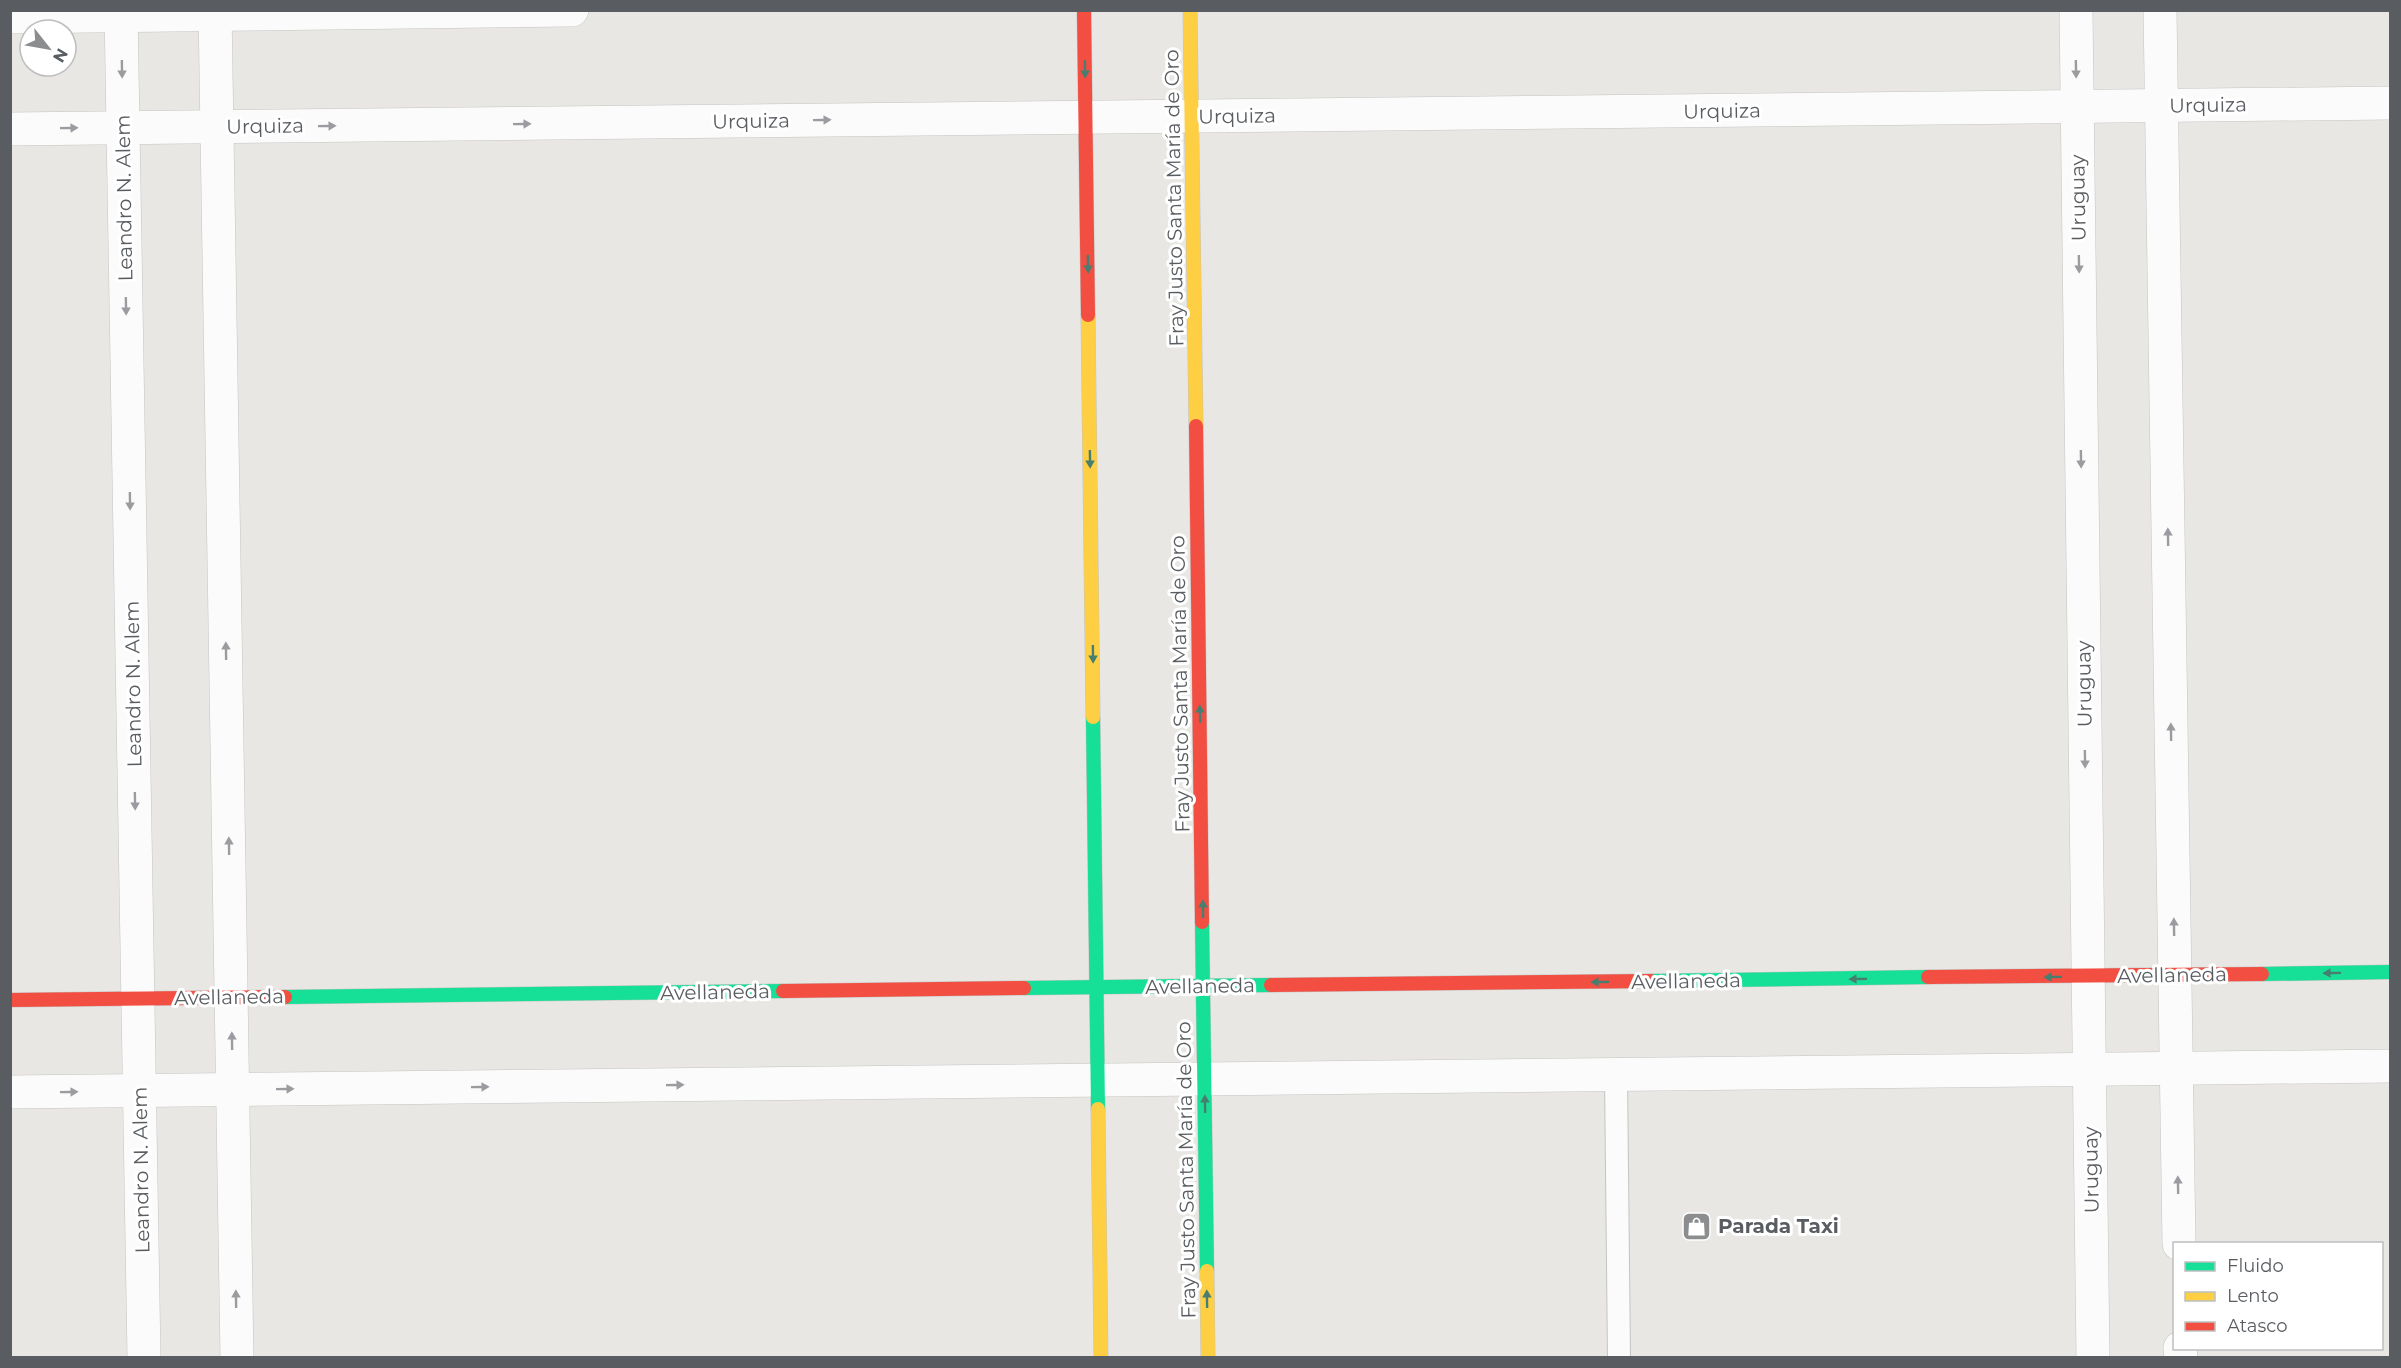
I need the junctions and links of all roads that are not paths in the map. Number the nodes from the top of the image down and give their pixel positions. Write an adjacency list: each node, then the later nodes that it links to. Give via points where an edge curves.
1 (572, 10): 7 (street)
2 (1084, 10): 12 (main road, one-way to 12)
3 (1190, 10): 13 (main road, Fray Justo Santa María de Oro)
4 (2076, 10): 11 (street, Uruguay, one-way to 11)
5 (2160, 10): 10 (street)
6 (121, 13): 7 (street); 8 (street); 15 (street, Leandro N. Alem, one-way to 15)
7 (215, 13): 14 (street)
8 (10, 17)
9 (2391, 103): 10 (street, Urquiza)
10 (2162, 106): 11 (street, Urquiza); 18 (street, one-way to 10)
11 (2077, 107): 13 (street, Urquiza); 19 (street, Uruguay, one-way to 19)
12 (1086, 117): 13 (street, Urquiza); 14 (street, Urquiza, one-way to 12); 21 (main road, one-way to 21)
13 (1192, 117): 20 (main road, Fray Justo Santa María de Oro, one-way to 13)
14 (218, 127): 15 (street, Urquiza); 22 (street, one-way to 14)
15 (123, 128): 16 (street, Urquiza, one-way to 15); 23 (street, Leandro N. Alem, one-way to 23)
16 (10, 129)
17 (2391, 972): 18 (main road, Avellaneda, one-way to 18)
18 (2174, 975): 19 (main road, Avellaneda); 27 (street)
19 (2088, 976): 20 (main road, Avellaneda, one-way to 20); 26 (street, Uruguay)
20 (1204, 986): 21 (main road, Avellaneda); 29 (main road, Fray Justo Santa María de Oro)
21 (1097, 987): 22 (main road, Avellaneda); 30 (main road)
22 (231, 997): 23 (main road, Avellaneda); 31 (street, one-way to 22)
23 (138, 998): 24 (main road, Avellaneda); 32 (street, Leandro N. Alem)
24 (10, 1000)
25 (2391, 1066): 27 (street)
26 (2090, 1069): 27 (street); 28 (street); 40 (street, Uruguay)
27 (2176, 1069): 34 (street, one-way to 27)
28 (1616, 1074): 29 (street); 39 (lane)
29 (1204, 1079): 30 (street); 38 (main road, Fray Justo Santa María de Oro, one-way to 29)
30 (1098, 1080): 31 (street, one-way to 30); 37 (main road)
31 (232, 1090): 32 (street); 36 (street, one-way to 31)
32 (140, 1091): 33 (street, one-way to 32); 35 (street, Leandro N. Alem)
33 (10, 1092)
34 (2179, 1242)
35 (144, 1358)
36 (237, 1358)
37 (1101, 1358)
38 (1208, 1358)
39 (1619, 1358)
40 (2093, 1358)

